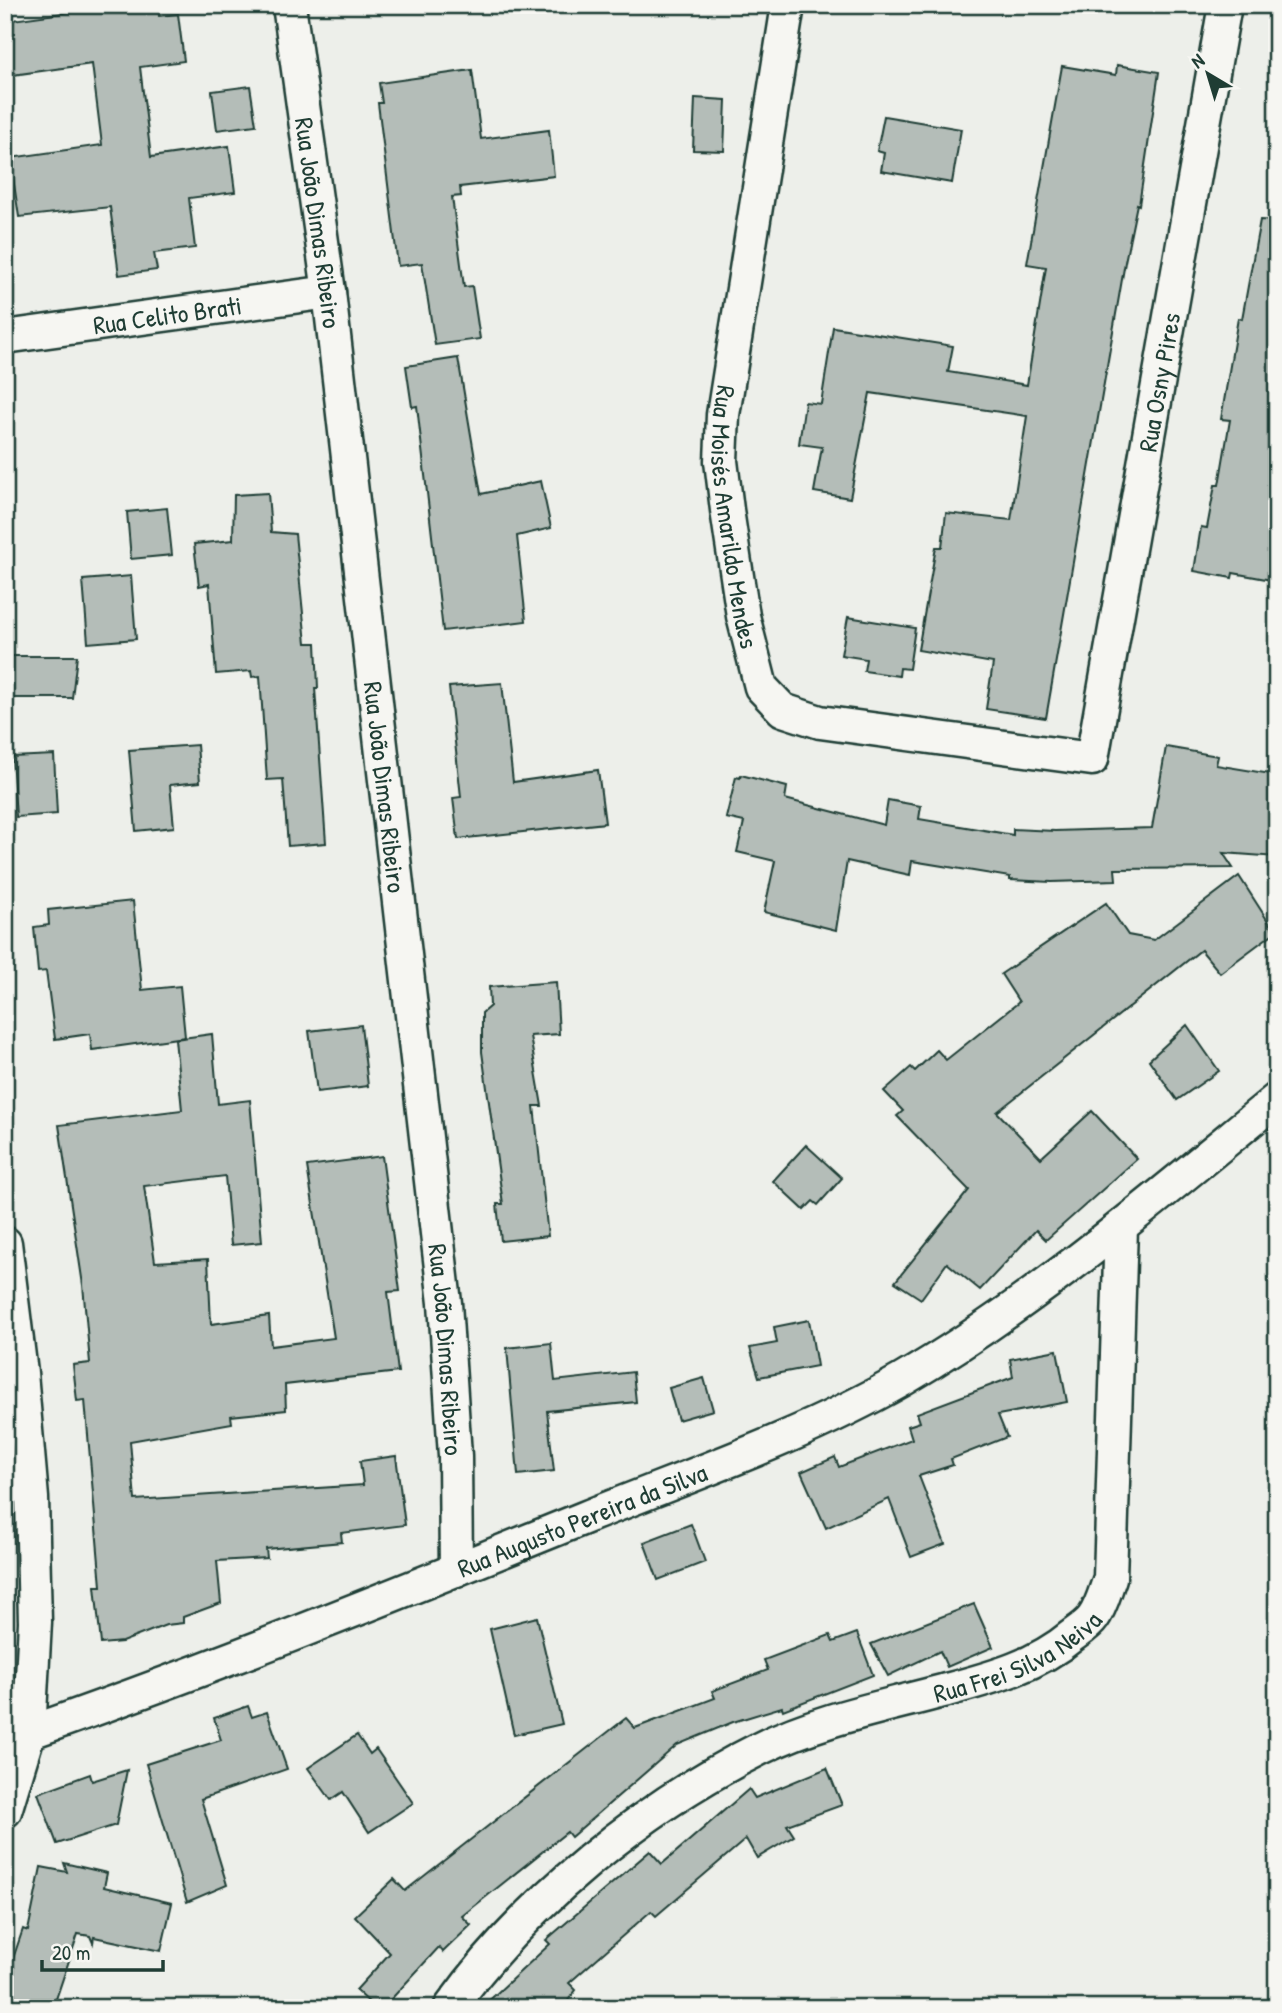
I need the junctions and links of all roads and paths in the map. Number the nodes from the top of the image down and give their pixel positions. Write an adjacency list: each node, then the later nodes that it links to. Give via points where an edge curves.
1 (289, 5): 4 (street, Rua João Dimas Ribeiro)
2 (788, 5): 6 (street, Rua Moisés Amarildo Mendes, via 723,415 720,461 743,616 761,687 783,710 820,722)
3 (1225, 5): 6 (street, Rua Osny Pires)
4 (329, 292): 5 (street, Rua Celito Brati); 10 (street, Rua João Dimas Ribeiro, via 445,1303 455,1456)
5 (5, 337)
6 (1092, 759)
7 (1277, 1099): 8 (street)
8 (1121, 1227): 10 (street, Rua Augusto Pereira da Silva, via 963,1343 898,1382 779,1438); 13 (street, Rua Frei Silva Neiva, via 1110,1578 1093,1619 1053,1652 1009,1674 855,1714 765,1746 703,1778 590,1861 519,1927)
9 (5, 1243): 11 (street, via 32,1498 35,1622)
10 (456, 1570): 11 (street, Rua Augusto Pereira da Silva, via 151,1690)
11 (17, 1737): 12 (street)
12 (5, 1811)
13 (450, 2008)

